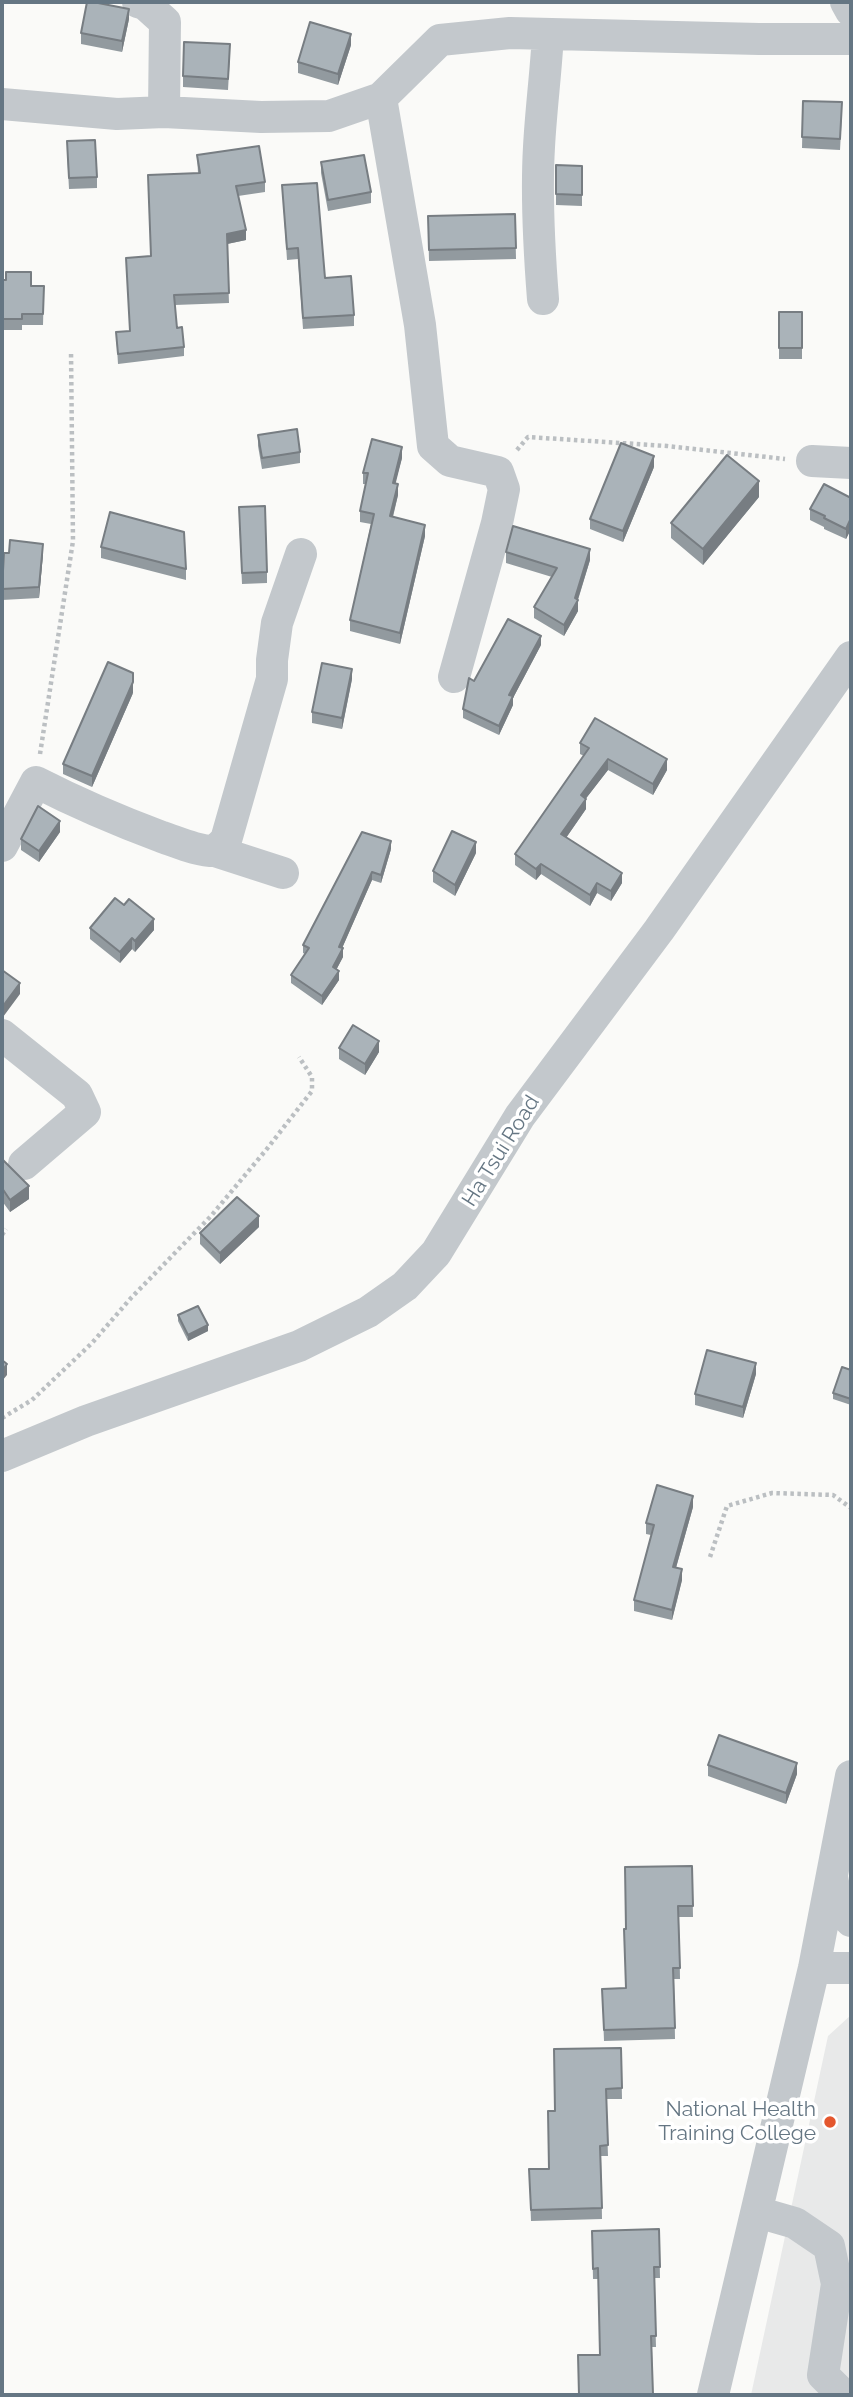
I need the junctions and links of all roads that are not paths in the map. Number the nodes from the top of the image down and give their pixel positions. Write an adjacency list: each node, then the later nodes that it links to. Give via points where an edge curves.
1 (138, 2): 8 (street, via 165,22)
2 (846, 2): 3 (street)
3 (851, 11)
4 (548, 34): 5 (street); 6 (street, via 440,40); 9 (street, via 539,147)
5 (851, 39)
6 (381, 97): 8 (street, via 329,116); 14 (street, via 420,325 433,446 450,461 498,472 504,489)
7 (2, 104): 8 (street, via 117,114)
8 (164, 112)
9 (542, 299)
10 (811, 461): 11 (street)
11 (851, 463)
12 (301, 554): 16 (street, via 277,623 272,679 226,840)
13 (851, 657): 20 (street, Ha Tsui Road, via 659,930 520,1116 436,1253 405,1286 368,1312 299,1346 86,1421)
14 (454, 677)
15 (2, 846): 16 (street, via 36,782 156,835)
16 (215, 851): 17 (street)
17 (283, 873)
18 (2, 1035): 19 (street, via 77,1095 85,1112)
19 (24, 1164)
20 (2, 1456)
21 (851, 1776): 22 (street)
22 (832, 1876): 23 (street, via 835,1896); 24 (street)
23 (851, 1921)
24 (814, 1968): 25 (street); 26 (street)
25 (851, 1968)
26 (757, 2212): 27 (street); 28 (street, via 795,2223 829,2246 837,2284 823,2375)
27 (713, 2395)
28 (846, 2395)

